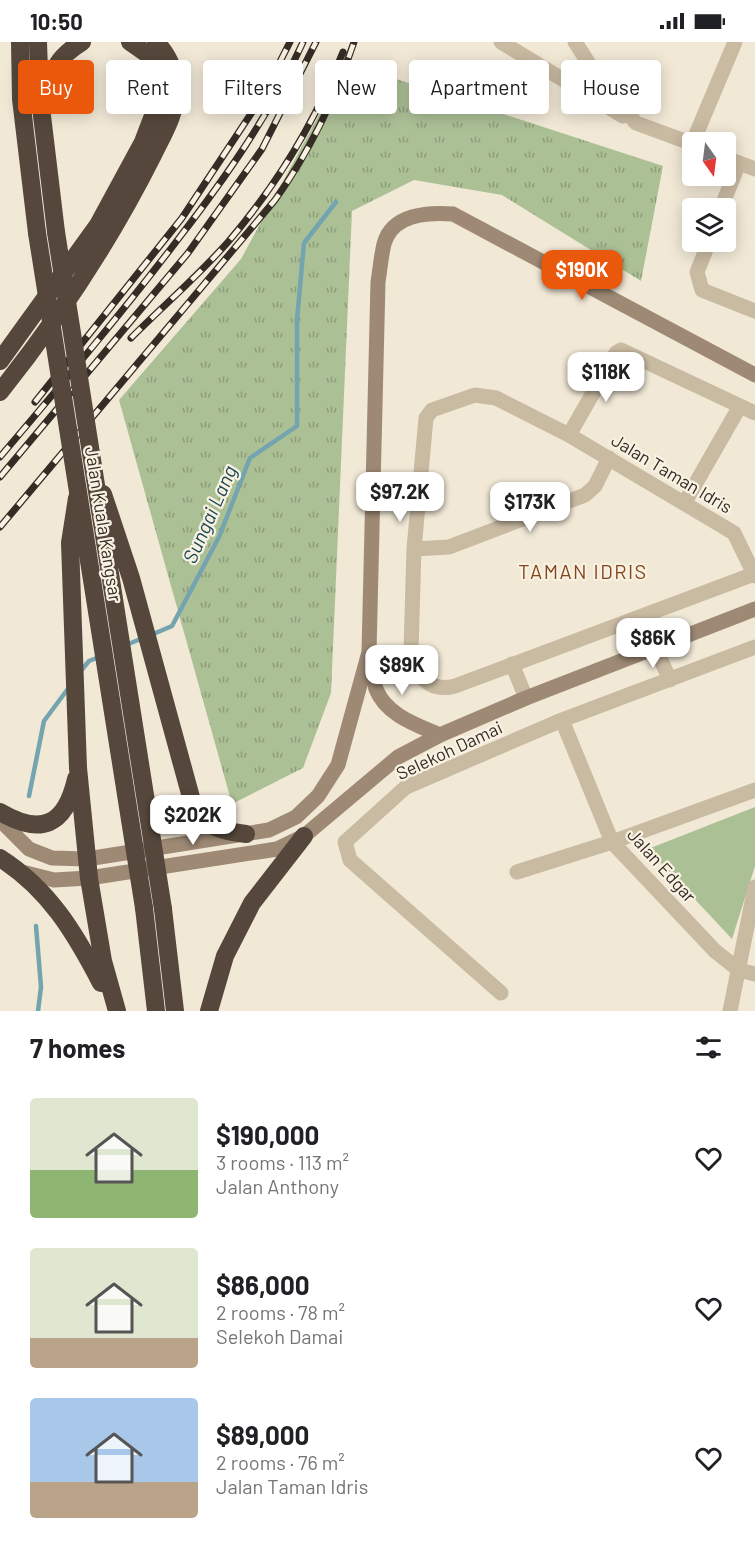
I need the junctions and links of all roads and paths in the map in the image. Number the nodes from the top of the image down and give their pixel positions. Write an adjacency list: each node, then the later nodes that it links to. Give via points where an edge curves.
1 (20, 42): 25 (highway, Jalan Kuala Kangsar, bridge, via 21,99 37,233)
2 (38, 42): 12 (highway, Jalan Kuala Kangsar)
3 (82, 42): 12 (highway, via 63,57 51,74)
4 (130, 42): 17 (highway, via 150,56 161,87 143,142 99,225)
5 (156, 42): 19 (highway, via 169,58 176,93 164,133 124,213 29,356)
6 (501, 42): 9 (street)
7 (575, 42): 9 (street)
8 (735, 42): 10 (street)
9 (636, 123): 11 (street)
10 (697, 132)
11 (682, 140)
12 (47, 162): 24 (highway, Jalan Kuala Kangsar, bridge)
13 (736, 162): 14 (street)
14 (755, 169)
15 (705, 252): 16 (street, via 697,272 702,290)
16 (755, 311)
17 (0, 362)
18 (755, 375): 32 (main road, via 453,214 430,212 409,217 384,242 378,282)
19 (0, 392)
20 (740, 405): 21 (street); 22 (street, via 621,350); 26 (street)
21 (755, 412)
22 (569, 435): 23 (street, Jalan Taman Idris); 27 (street, Jalan Taman Idris, via 486,395 432,410 424,429)
23 (609, 458): 26 (street, Jalan Taman Idris); 27 (street, via 595,486 585,495 445,548)
24 (94, 466): 42 (highway, bridge, via 131,578 192,801 202,820 221,831); 57 (highway, Jalan Kuala Kangsar, bridge, via 163,909)
25 (78, 492): 38 (highway, via 70,543); 56 (highway, Jalan Kuala Kangsar, bridge, via 144,908)
26 (685, 502): 28 (street, Jalan Taman Idris, via 734,533)
27 (414, 549): 33 (street, Jalan Taman Idris, via 411,651 422,679 434,687 448,688)
28 (755, 574): 33 (street, Jalan Taman Idris)
29 (755, 609): 31 (main road)
30 (755, 647): 34 (street, Selekoh Damai)
31 (655, 648): 34 (street); 35 (main road)
32 (369, 652): 37 (main road, via 376,689 392,711); 42 (main road, via 338,765 318,796 296,817 269,831)
33 (512, 664): 35 (street)
34 (670, 680): 36 (street, Selekoh Damai)
35 (526, 698): 37 (main road)
36 (562, 720): 44 (street, Jalan Edgar); 54 (street, Selekoh Damai, via 406,788 345,843 350,860)
37 (440, 735): 43 (main road, via 398,757)
38 (78, 768): 40 (highway, via 71,799 64,812 52,821 30,826); 47 (highway)
39 (754, 793): 44 (street)
40 (0, 812)
41 (0, 820): 47 (main road, via 29,849 52,858)
42 (246, 834): 47 (main road)
43 (304, 836): 50 (main road, via 277,849); 58 (highway, via 252,903 225,956)
44 (612, 842): 49 (street); 52 (street, Jalan Edgar, via 715,951)
45 (0, 850): 48 (main road)
46 (0, 858): 48 (highway)
47 (87, 859): 50 (highway)
48 (20, 871): 50 (main road, via 54,880); 55 (highway, via 71,927)
49 (517, 872)
50 (89, 878): 55 (highway, via 103,961)
51 (755, 887): 52 (street)
52 (739, 970): 53 (street, Jalan Edgar); 59 (street)
53 (755, 974)
54 (501, 993)
55 (117, 1011)
56 (156, 1011)
57 (175, 1011)
58 (209, 1011)
59 (730, 1011)

